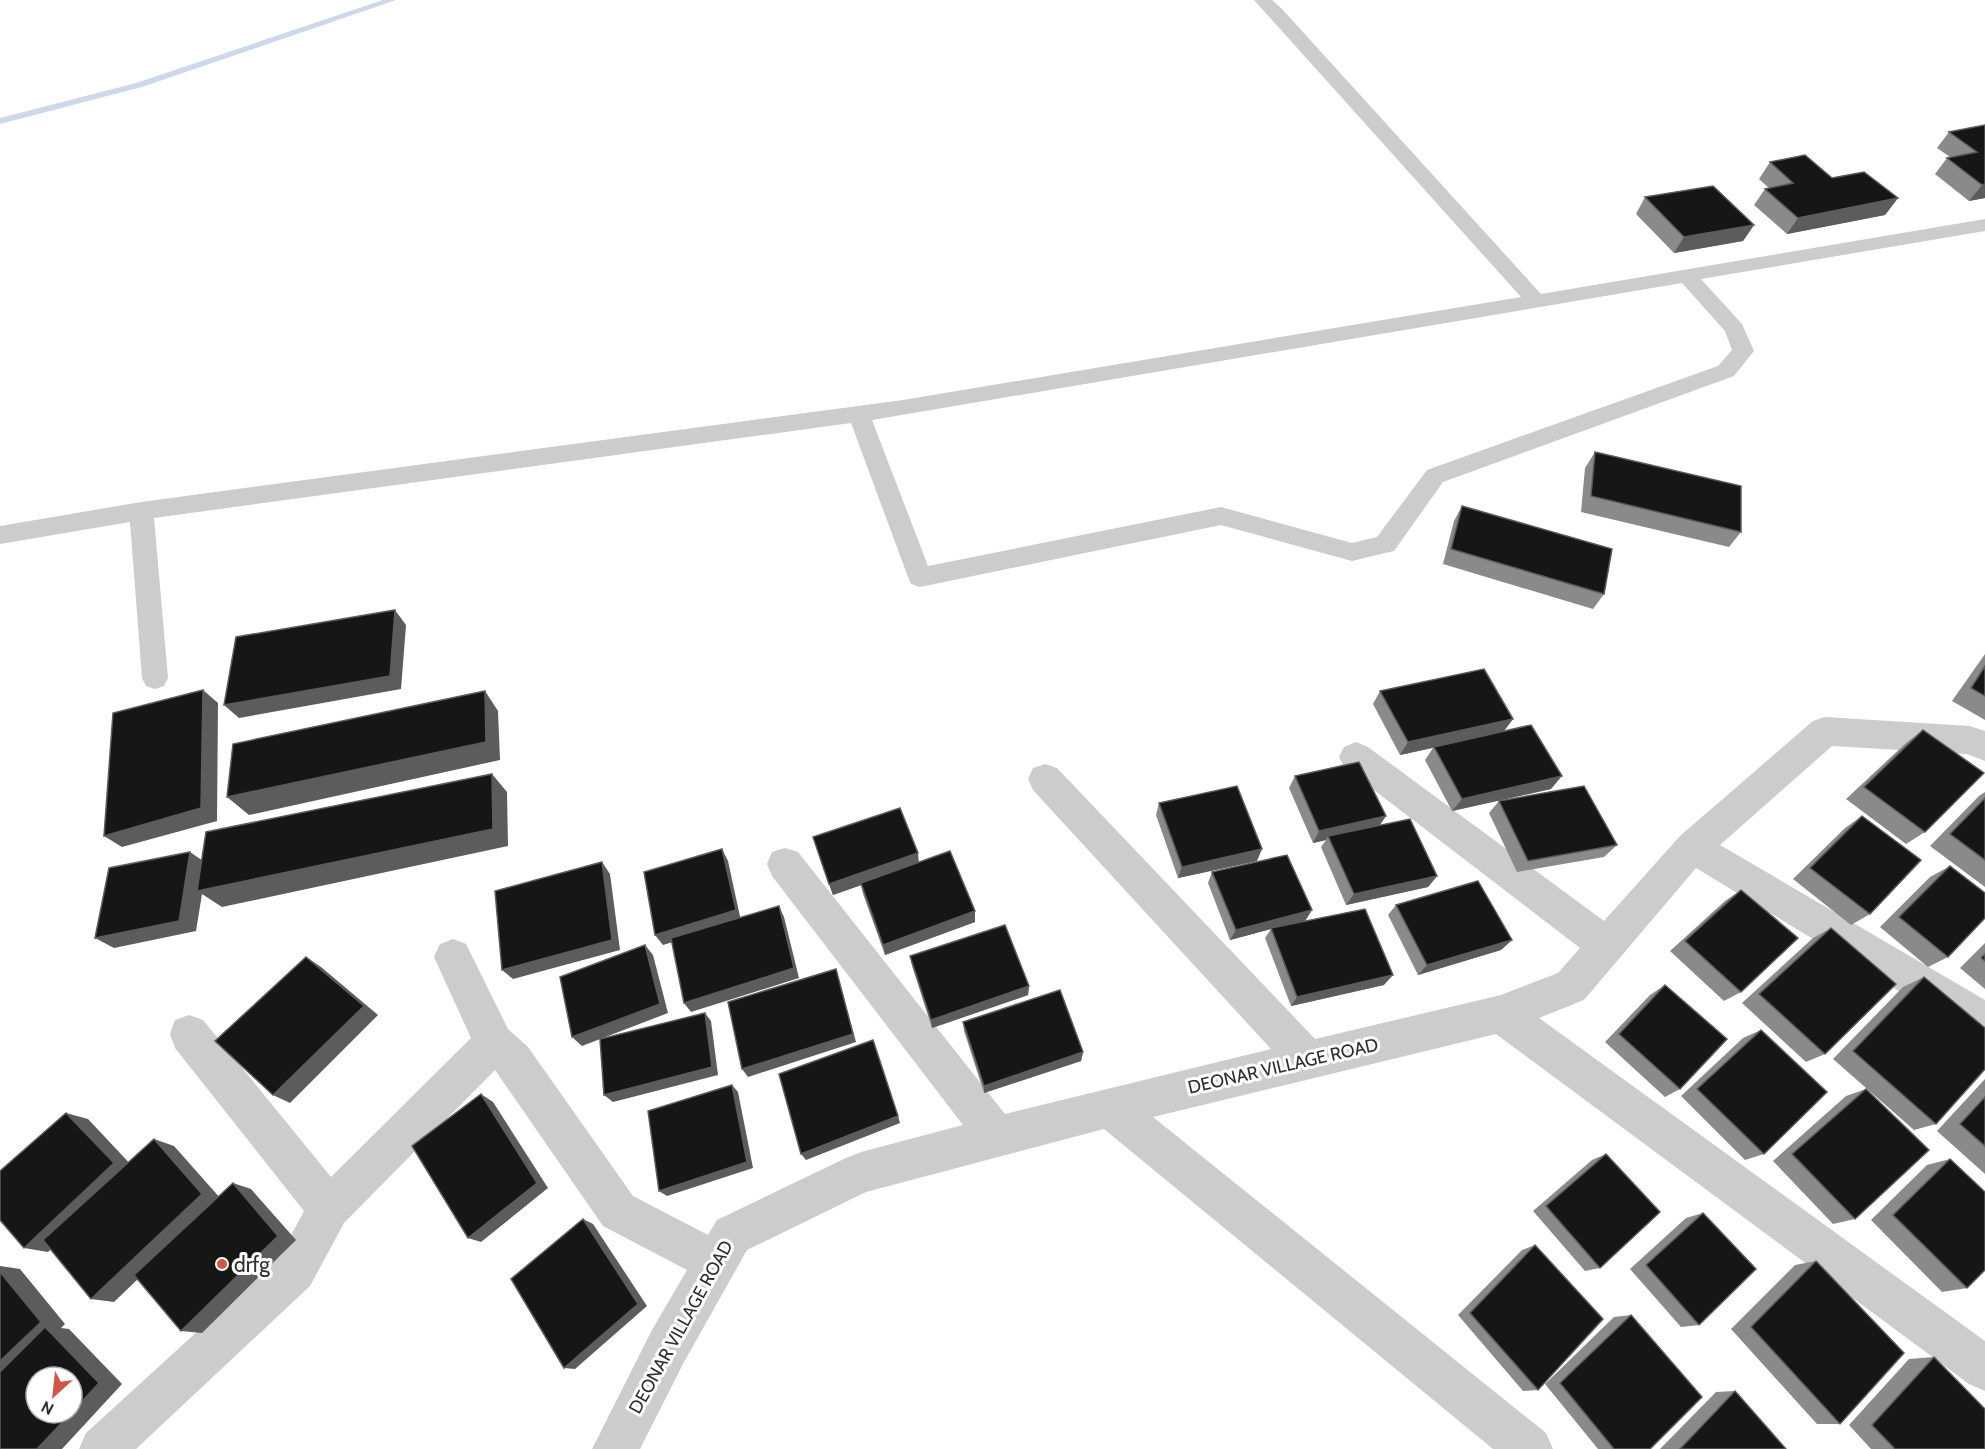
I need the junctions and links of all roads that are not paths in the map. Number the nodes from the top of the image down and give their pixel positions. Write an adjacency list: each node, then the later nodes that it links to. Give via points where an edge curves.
1 (1263, 0): 4 (lane)
2 (1985, 225): 3 (lane)
3 (1687, 276): 4 (lane); 5 (lane, via 1734,329 1743,351 1726,371 1435,476 1385,544 1352,552 1221,516 920,577)
4 (1536, 301): 5 (lane)
5 (859, 414): 6 (lane)
6 (141, 511): 7 (lane); 8 (lane)
7 (0, 535)
8 (155, 678)
9 (1985, 747): 12 (street, DEONAR VILLAGE ROAD, via 1970,740 1825,731)
10 (1356, 757): 14 (street)
11 (1045, 779): 20 (street)
12 (1692, 847): 14 (street, DEONAR VILLAGE ROAD); 17 (street)
13 (785, 864): 22 (street)
14 (1607, 946): 16 (street, DEONAR VILLAGE ROAD, via 1571,987)
15 (453, 957): 19 (street)
16 (1501, 1014): 20 (street, DEONAR VILLAGE ROAD); 25 (street)
17 (1985, 1022)
18 (189, 1034): 23 (street)
19 (494, 1043): 23 (street); 24 (street, via 514,1061 618,1211)
20 (1308, 1060): 21 (street, DEONAR VILLAGE ROAD)
21 (1109, 1107): 22 (street, DEONAR VILLAGE ROAD); 28 (street)
22 (997, 1137): 24 (street, DEONAR VILLAGE ROAD, via 861,1173 732,1235)
23 (328, 1208): 26 (street, via 295,1271)
24 (716, 1262): 27 (street, DEONAR VILLAGE ROAD)
25 (1985, 1368)
26 (102, 1449)
27 (615, 1449)
28 (1530, 1449)

